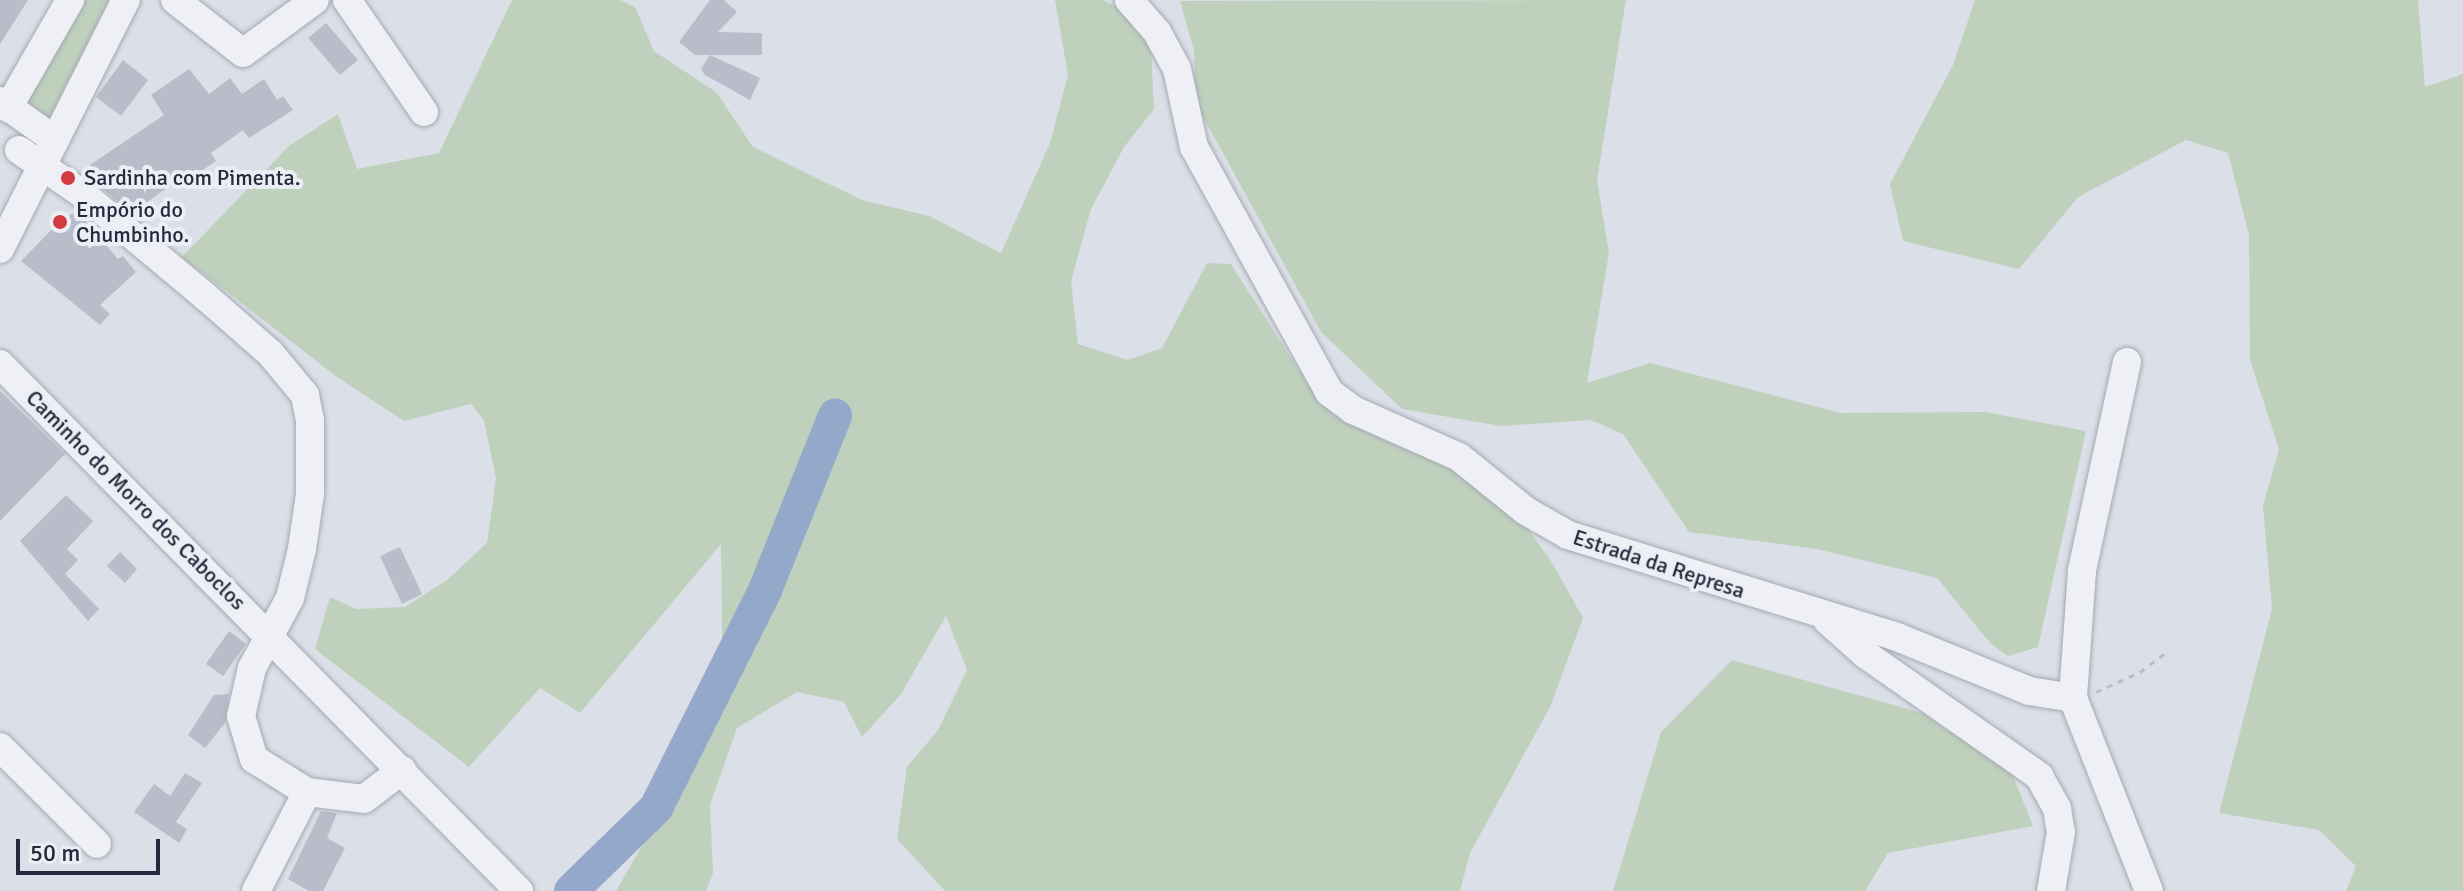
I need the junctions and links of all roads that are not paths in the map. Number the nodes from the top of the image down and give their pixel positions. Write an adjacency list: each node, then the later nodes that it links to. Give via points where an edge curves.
1 (70, 0): 7 (street)
2 (126, 0): 9 (street)
3 (175, 0): 4 (street, via 243,53)
4 (315, 0)
5 (347, 0): 8 (street)
6 (1129, 0): 16 (street, Estrada da Represa, via 1157,32 1177,69 1194,147 1329,392 1353,410 1459,457 1526,511 1568,535)
7 (4, 105): 9 (street); 10 (street)
8 (424, 112)
9 (55, 140): 11 (street)
10 (19, 150): 11 (street); 12 (street, via 16,182)
11 (43, 167): 13 (street); 17 (street, via 84,195 270,353 305,395 310,420 304,536 290,598)
12 (0, 224)
13 (0, 249)
14 (2127, 362): 18 (street, via 2082,571)
15 (0, 364): 17 (street, Caminho do Morro dos Caboclos)
16 (1817, 612): 18 (street, Estrada da Represa, via 1897,637 2029,691); 25 (street, via 1865,654 2039,776 2054,800 2061,832)
17 (271, 637): 20 (street, Caminho do Morro dos Caboclos); 21 (street, via 252,668 242,726 254,759)
18 (2073, 698): 26 (street)
19 (0, 747): 22 (street)
20 (402, 770): 21 (street, via 364,799); 24 (street, Caminho do Morro dos Caboclos)
21 (307, 792): 23 (street)
22 (97, 844)
23 (256, 891)
24 (519, 891)
25 (2051, 891)
26 (2149, 891)

